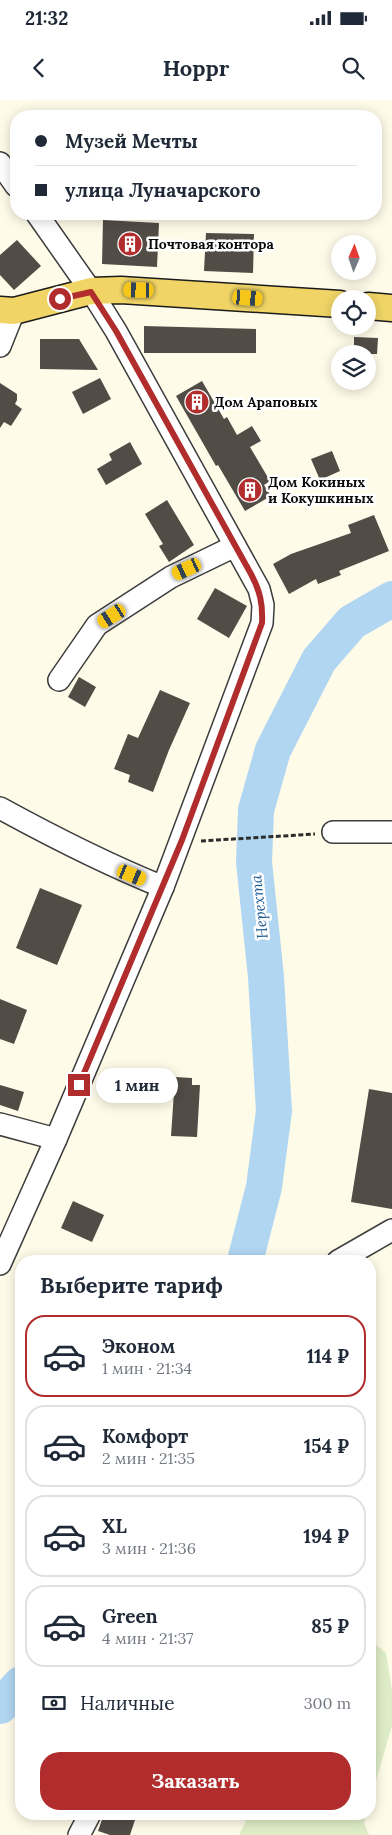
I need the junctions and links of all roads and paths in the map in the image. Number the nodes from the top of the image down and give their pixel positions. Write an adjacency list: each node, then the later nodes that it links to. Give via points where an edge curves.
1 (0, 163): 2 (street)
2 (10, 177)
3 (41, 220): 4 (street)
4 (91, 292): 5 (main road, via 156,291); 8 (main road); 10 (street)
5 (331, 303)
6 (376, 307): 7 (main road)
7 (392, 308)
8 (7, 310): 9 (street)
9 (0, 346)
10 (236, 546): 11 (street, via 171,577 97,625); 16 (street, via 259,589 263,605 262,623)
11 (59, 680)
12 (0, 808): 16 (street, via 67,845)
13 (333, 832): 14 (street); 15 (path)
14 (392, 832)
15 (214, 841)
16 (163, 887): 18 (street)
17 (0, 1124): 18 (street)
18 (56, 1138): 21 (street)
19 (392, 1230): 20 (street)
20 (348, 1255)
21 (0, 1264)
22 (87, 1820): 23 (street)
23 (79, 1835)

